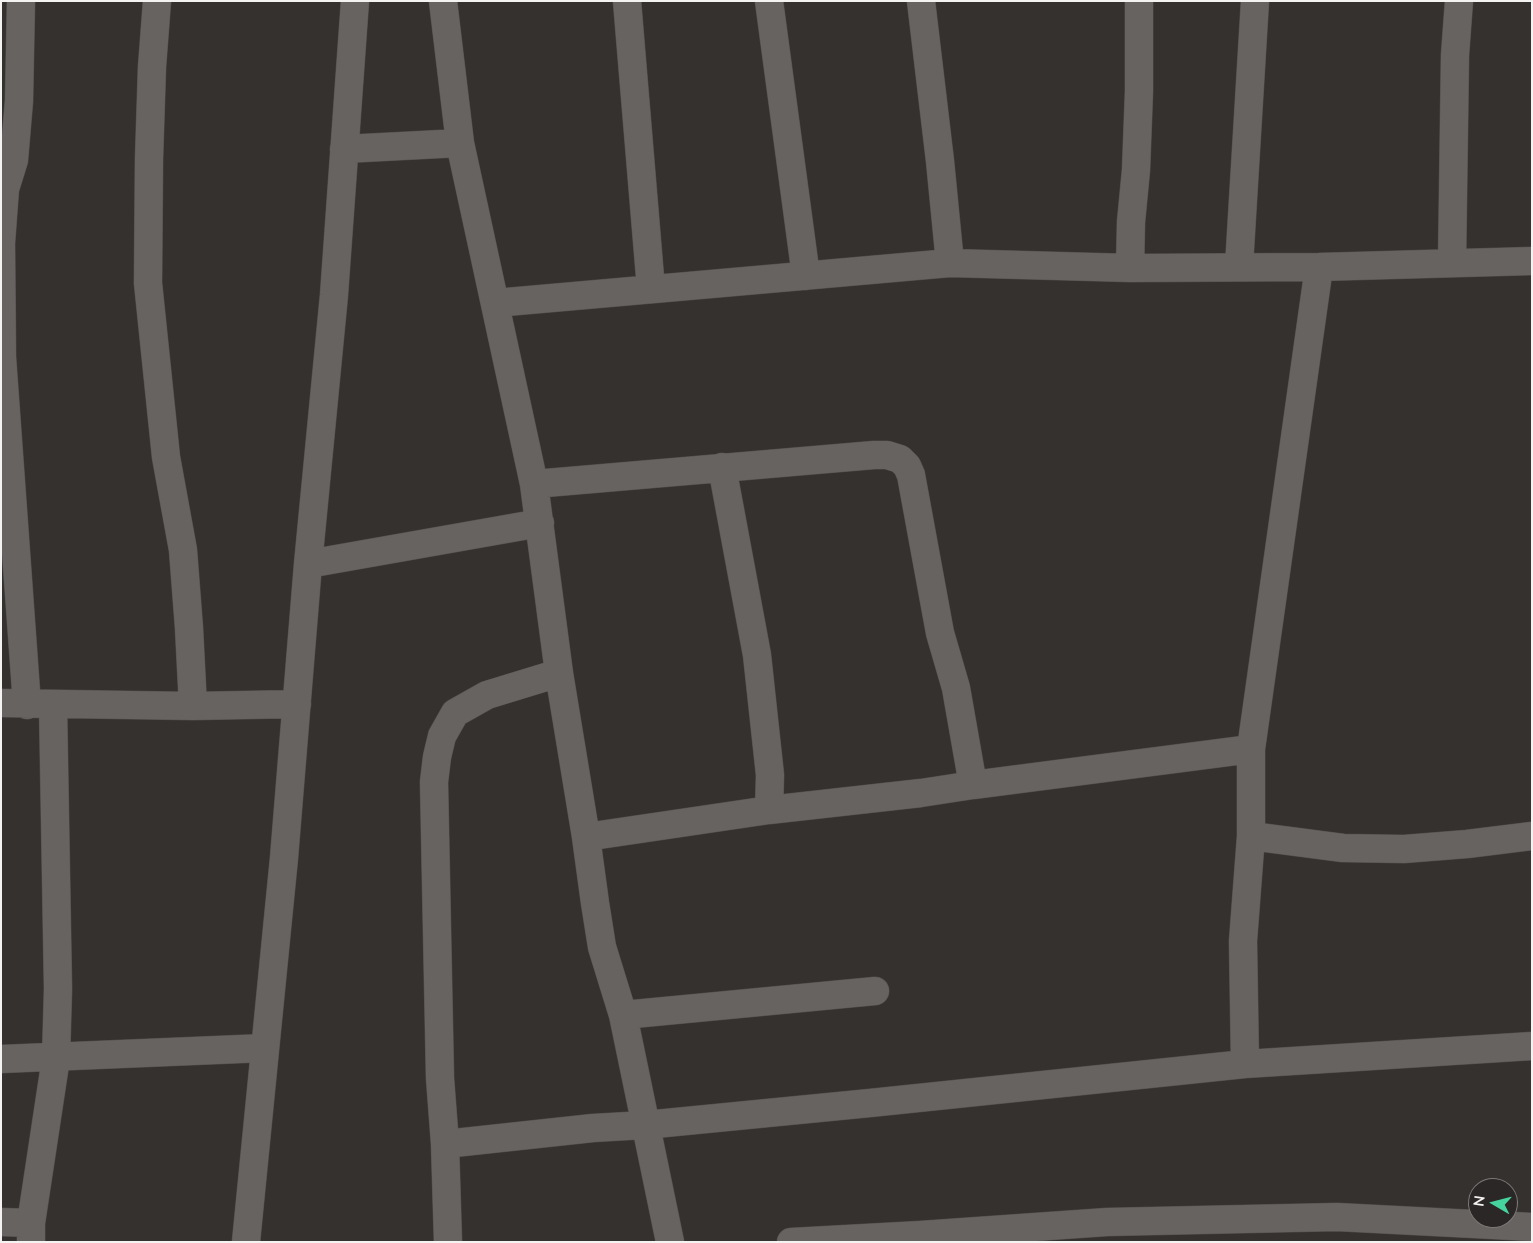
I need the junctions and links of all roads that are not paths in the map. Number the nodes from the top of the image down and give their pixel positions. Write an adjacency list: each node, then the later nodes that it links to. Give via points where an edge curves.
1 (21, 1): 13 (street, via 14,160)
2 (157, 1): 30 (street, via 151,86 148,283 166,458 183,550)
3 (355, 1): 12 (street)
4 (442, 1): 11 (street)
5 (627, 1): 21 (street)
6 (769, 1): 20 (street)
7 (921, 1): 15 (street)
8 (1139, 1): 19 (street, via 1139,101)
9 (1255, 1): 17 (street)
10 (1459, 1): 16 (street, via 1455,55)
11 (460, 143): 12 (street); 22 (street)
12 (344, 149): 26 (street, via 333,306)
13 (3, 189): 28 (street, via 2,358)
14 (1532, 261): 16 (street)
15 (950, 263): 19 (street); 20 (street)
16 (1452, 263): 18 (street)
17 (1239, 266): 18 (street); 19 (street)
18 (1319, 267): 31 (street)
19 (1130, 268)
20 (806, 276): 21 (street)
21 (651, 289): 22 (street)
22 (495, 302): 24 (street)
23 (722, 467): 24 (street); 32 (street, via 874,454 900,459 907,466 940,632 956,688); 33 (street, via 757,655 770,775)
24 (534, 484): 25 (street)
25 (540, 523): 26 (street); 27 (street)
26 (308, 564): 29 (street)
27 (559, 673): 36 (street); 45 (street, via 487,694 455,713 442,736 434,782 440,1078)
28 (27, 704): 30 (street); 41 (street, via 58,989)
29 (297, 704): 30 (street); 40 (street)
30 (193, 706)
31 (1251, 749): 32 (street); 34 (street)
32 (973, 785): 33 (street)
33 (769, 810): 36 (street)
34 (1251, 836): 35 (street, via 1343,848 1404,849); 43 (street, via 1243,941)
35 (1532, 836)
36 (586, 837): 38 (street, via 602,947)
37 (875, 991): 38 (street)
38 (624, 1015): 44 (street)
39 (1532, 1046): 43 (street)
40 (265, 1048): 41 (street); 49 (street)
41 (56, 1058): 42 (street); 48 (street)
42 (1, 1059)
43 (1245, 1064): 44 (street)
44 (645, 1125): 45 (street); 51 (street)
45 (445, 1144): 50 (street)
46 (1, 1222): 48 (street)
47 (1532, 1226): 52 (street, via 1337,1216 1107,1222)
48 (31, 1232)
49 (246, 1242)
50 (448, 1242)
51 (670, 1242)
52 (791, 1242)

